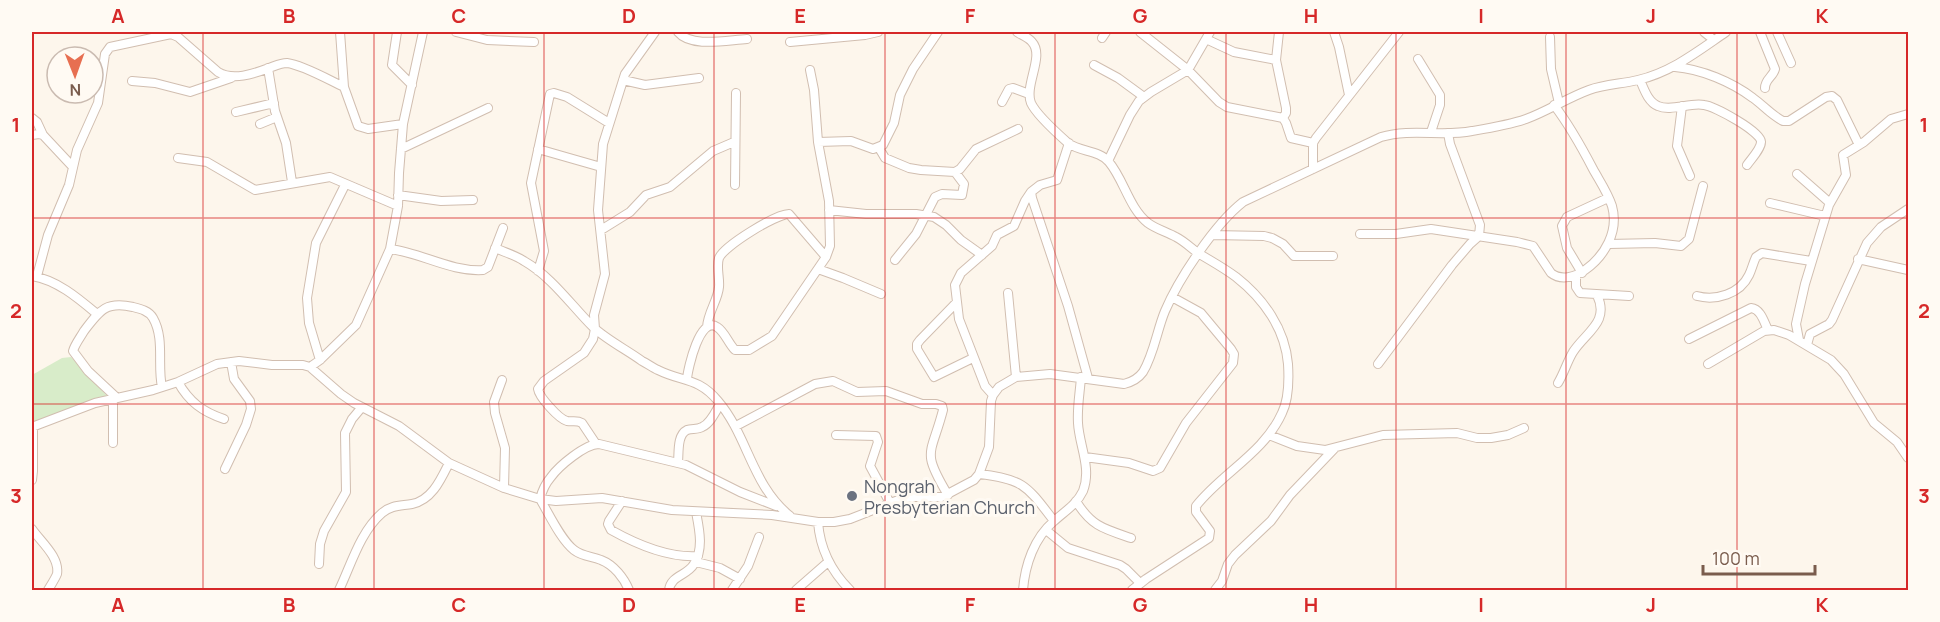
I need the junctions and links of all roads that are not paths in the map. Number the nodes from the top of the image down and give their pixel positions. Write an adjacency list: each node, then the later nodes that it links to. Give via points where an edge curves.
1 (340, 32): 38 (street)
2 (397, 32): 37 (street, via 392,65)
3 (423, 32): 37 (street)
4 (456, 32): 22 (street, via 487,40)
5 (655, 32): 34 (street)
6 (678, 32): 20 (street, via 698,42)
7 (878, 32): 23 (street)
8 (938, 32): 67 (street, via 900,95 894,123)
9 (1017, 32): 41 (street, via 1035,46)
10 (1140, 32): 31 (street)
11 (1279, 32): 25 (street)
12 (1334, 32): 42 (street)
13 (1399, 32): 42 (street)
14 (1704, 32): 21 (street)
15 (1726, 32): 21 (street)
16 (1760, 32): 39 (street, via 1775,69)
17 (1777, 32): 26 (street)
18 (1208, 35): 25 (street, via 1234,52); 31 (street)
19 (1550, 37): 46 (street)
20 (747, 39)
21 (1714, 40): 28 (street)
22 (534, 42)
23 (790, 42)
24 (1418, 59): 58 (street, via 1440,95)
25 (1275, 60): 53 (street, via 1286,108)
26 (1791, 63)
27 (1094, 65): 43 (street)
28 (1675, 67): 35 (street); 66 (street, via 1693,69 1732,85 1783,121 1832,96)
29 (268, 68): 32 (street); 38 (street, via 290,64); 45 (street)
30 (810, 70): 63 (street)
31 (1188, 70): 43 (street); 53 (street, via 1227,107)
32 (233, 77): 36 (street, via 190,92); 73 (street, via 218,72 171,34 110,47 105,54 98,103)
33 (699, 78): 34 (street, via 645,86)
34 (623, 80): 54 (street)
35 (1640, 80): 46 (street, via 1597,87); 47 (street, via 1652,103 1659,107)
36 (132, 81)
37 (412, 85): 56 (street)
38 (344, 87): 56 (street, via 360,128)
39 (1765, 88)
40 (736, 93): 62 (street)
41 (1029, 94): 44 (street, via 1009,89); 64 (street, via 1036,110)
42 (1349, 94): 65 (street)
43 (1144, 97): 71 (street)
44 (1002, 102)
45 (274, 103): 49 (street); 51 (street)
46 (1557, 104): 59 (street, via 1513,123); 85 (street)
47 (1682, 106): 72 (street, via 1707,105 1759,135 1761,145); 78 (street, via 1677,146)
48 (488, 108): 68 (street)
49 (236, 112)
50 (1908, 114): 66 (street, via 1891,119)
51 (277, 117): 55 (street); 79 (street)
52 (32, 118): 61 (street)
53 (1283, 118): 65 (street, via 1291,138)
54 (609, 123): 69 (street, via 567,97 550,94); 74 (street)
55 (260, 124)
56 (403, 124): 68 (street)
57 (1018, 129): 76 (street, via 976,149)
58 (1431, 132): 59 (street); 75 (street, via 1387,135)
59 (1448, 133): 98 (street, via 1480,225)
60 (32, 135): 61 (street)
61 (44, 135): 73 (street)
62 (734, 142): 81 (street); 95 (street, via 713,151 670,187 646,195 630,212)
63 (818, 142): 67 (street, via 851,141); 91 (street)
64 (1069, 143): 71 (street); 83 (street, via 1057,180)
65 (1313, 143): 75 (street)
66 (1858, 145): 87 (street, via 1843,155 1846,175)
67 (879, 148): 76 (street, via 885,158 909,168)
68 (401, 149): 84 (street)
69 (538, 149): 74 (street); 111 (street, via 531,183 544,251)
70 (178, 158): 79 (street, via 207,162 255,190)
71 (1108, 161): 102 (street, via 1145,220 1178,237)
72 (1747, 165)
73 (72, 166): 113 (street, via 66,193)
74 (601, 167): 95 (street)
75 (1313, 169): 97 (street, via 1243,202)
76 (955, 172): 92 (street, via 964,184 962,195 938,195)
77 (1797, 174): 87 (street)
78 (1690, 176)
79 (292, 182): 80 (street, via 330,177)
80 (345, 185): 89 (street); 129 (street, via 316,243 307,298 309,323)
81 (735, 185)
82 (1703, 186): 99 (street, via 1689,239 1681,246)
83 (1031, 192): 103 (street, via 1014,226 999,233); 135 (street, via 1075,326)
84 (398, 195): 86 (street, via 441,201); 89 (street)
85 (1608, 198): 99 (street, via 1613,220); 112 (street, via 1563,222 1564,240)
86 (473, 200)
87 (1830, 203): 93 (street)
88 (1770, 204): 93 (street)
89 (398, 206): 101 (street)
90 (1908, 208): 106 (street, via 1874,233)
91 (829, 210): 92 (street); 105 (street, via 831,236)
92 (926, 215): 103 (street, via 940,220); 107 (street)
93 (1825, 216): 108 (street)
94 (503, 228): 100 (street)
95 (601, 230): 123 (street, via 605,274 594,315)
96 (1360, 234): 98 (street, via 1431,229)
97 (1213, 235): 102 (street); 104 (street, via 1264,236 1278,240 1294,256)
98 (1479, 236): 112 (street, via 1533,246 1554,276); 131 (street, via 1452,265)
99 (1609, 244): 112 (street)
100 (495, 248): 101 (street, via 488,267 479,271); 111 (street, via 521,258)
101 (390, 249): 129 (street, via 356,325)
102 (1199, 254): 119 (street); 150 (street, via 1248,288 1283,336 1288,390 1283,412)
103 (982, 255): 120 (street, via 956,280)
104 (1332, 256)
105 (826, 257): 109 (street); 122 (street, via 789,214 763,224 721,256 719,288)
106 (1858, 259): 110 (street); 127 (street, via 1832,320 1810,334)
107 (895, 260)
108 (1812, 261): 118 (street, via 1762,253 1756,257 1750,275 1736,289 1717,297); 126 (street, via 1796,324)
109 (818, 269): 115 (street); 122 (street, via 772,336 750,350 735,350 717,327)
110 (1908, 270)
111 (537, 271): 123 (street)
112 (1579, 274): 116 (street, via 1578,292)
113 (34, 276): 121 (street, via 66,290)
114 (1008, 293): 134 (street)
115 (881, 294)
116 (1597, 295): 117 (street); 139 (street, via 1601,317 1575,349)
117 (1629, 296)
118 (1697, 296)
119 (1172, 297): 135 (street, via 1138,378 1124,384); 154 (street, via 1209,321 1234,354 1233,363 1186,423 1160,468 1153,471)
120 (956, 303): 128 (street); 128 (street, via 920,340 917,349 934,377)
121 (97, 314): 140 (street, via 115,305 139,309 154,318); 142 (street, via 73,351)
122 (707, 327): 136 (street)
123 (595, 329): 136 (street, via 659,371); 152 (street, via 584,353 544,381 538,392 566,420 582,423)
124 (1768, 330): 125 (street, via 1755,308); 126 (street); 132 (street)
125 (1689, 339)
126 (1799, 340): 127 (street)
127 (1807, 345): 155 (street, via 1836,364 1874,423 1897,442)
128 (973, 358): 141 (street, via 984,386)
129 (320, 360): 133 (street)
130 (231, 362): 133 (street); 138 (street); 158 (street, via 234,379 250,401 251,409)
131 (1378, 364)
132 (1708, 364)
133 (310, 367): 144 (street)
134 (1016, 377): 135 (street); 141 (street)
135 (1085, 377): 154 (street, via 1078,414)
136 (687, 379): 143 (street, via 701,385)
137 (502, 380): 161 (street, via 494,402 505,448)
138 (178, 382): 140 (street); 145 (street, via 189,400)
139 (1558, 383)
140 (162, 387): 142 (street)
141 (993, 395): 159 (street, via 989,447)
142 (115, 398): 147 (street); 151 (street)
143 (720, 404): 146 (street); 156 (street, via 706,425 684,432)
144 (362, 407): 157 (street, via 399,426); 178 (street, via 345,434 346,492 324,531)
145 (224, 419)
146 (735, 426): 162 (street, via 826,381 857,392 886,391 922,404 936,404 943,410 930,462); 167 (street, via 759,480)
147 (32, 427): 160 (street)
148 (1524, 428): 153 (street, via 1491,438 1457,433 1383,435)
149 (836, 435): 166 (street, via 876,436 878,442 870,466)
150 (1269, 435): 153 (street, via 1306,448); 180 (street, via 1196,506 1210,531 1209,538)
151 (113, 443)
152 (596, 444): 156 (street); 163 (street, via 557,470)
153 (1334, 449): 190 (street, via 1235,555)
154 (1085, 457): 165 (street, via 1085,484)
155 (1908, 458)
156 (678, 462): 167 (street)
157 (449, 463): 161 (street); 182 (street, via 439,483 423,499 391,507 378,517 360,544)
158 (225, 469)
159 (979, 474): 162 (street); 170 (street, via 1021,483)
160 (32, 480)
161 (504, 488): 163 (street)
162 (948, 495): 166 (street)
163 (540, 499): 164 (street); 183 (street, via 568,545 608,563)
164 (622, 501): 168 (street); 176 (street, via 609,521 610,530)
165 (1076, 501): 170 (street); 175 (street, via 1091,522)
166 (890, 503): 171 (street, via 843,521)
167 (779, 507): 169 (street)
168 (696, 512): 169 (street); 176 (street, via 700,540)
169 (790, 516): 171 (street)
170 (1054, 521): 173 (street)
171 (818, 522): 177 (street, via 820,543)
172 (32, 529): 181 (street, via 57,567)
173 (1046, 530): 180 (street, via 1068,549 1126,569); 188 (street, via 1026,566)
174 (759, 537): 179 (street)
175 (1131, 538)
176 (697, 559): 179 (street); 184 (street, via 689,570 673,579)
177 (828, 562): 186 (street); 187 (street)
178 (320, 564)
179 (740, 579): 185 (street)
180 (1140, 584): 189 (street)
181 (48, 591)
182 (339, 591)
183 (629, 591)
184 (669, 591)
185 (732, 591)
186 (796, 591)
187 (849, 591)
188 (1023, 591)
189 (1132, 591)
190 (1215, 591)

